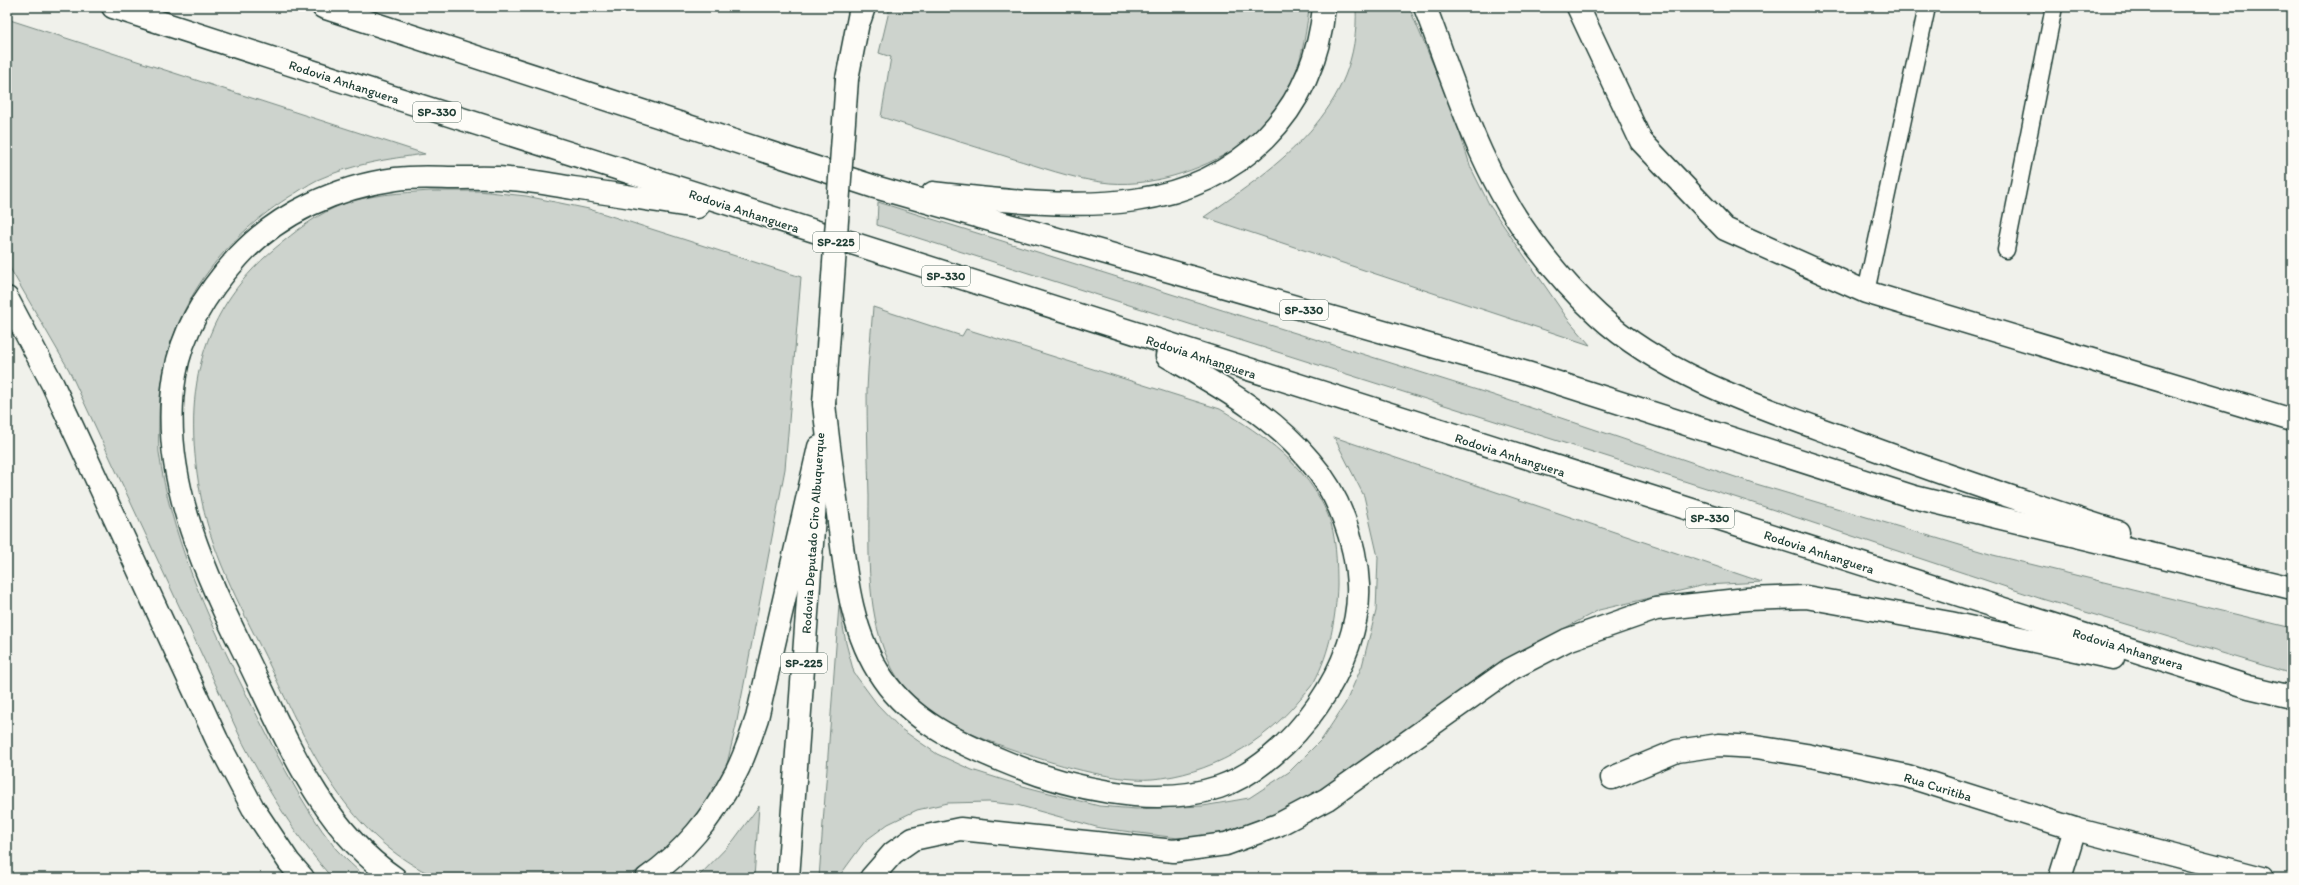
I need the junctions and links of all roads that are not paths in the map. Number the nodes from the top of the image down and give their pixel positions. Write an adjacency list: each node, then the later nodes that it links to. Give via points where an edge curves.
1 (113, 7): 10 (main road, Rodovia Anhanguera / SP-330)
2 (323, 7): 9 (main road, SP-330)
3 (1324, 7): 9 (main road, via 1316,51 1306,81 1273,131 1226,169 1184,188 1135,200 1100,203 989,199)
4 (1425, 7): 18 (main road, via 1478,145 1504,197 1530,238 1563,280 1599,316 1641,347 1684,373 1740,399 1955,480)
5 (1578, 7): 12 (main road, via 1641,141 1725,229)
6 (1927, 7): 12 (lane)
7 (2054, 7): 11 (lane)
8 (858, 10): 15 (main road, SP-225, bridge, via 847,79)
9 (875, 187): 18 (main road, SP-330, via 1527,373 1914,497)
10 (762, 217): 14 (main road, Rodovia Anhanguera / SP-330); 24 (main road, via 509,179 430,178 371,183 309,205 251,243 211,289 195,316 183,344 175,375 173,436 185,508 199,551 221,606 314,792 357,847)
11 (2006, 250)
12 (1866, 292): 16 (main road)
13 (7, 298): 23 (main road, via 53,386 217,740 253,808 289,862)
14 (1130, 335): 15 (main road, via 1241,399 1283,433 1311,462 1333,494 1351,537 1359,586 1354,627 1340,666 1310,718 1291,739 1243,776 1219,787 1169,796 1099,790 1054,779 1018,768 960,742 918,717 900,700 871,659 853,609 846,577); 19 (main road, Rodovia Anhanguera / SP-330)
15 (824, 404): 17 (main road, Rodovia Deputado Ciro Albuquerque / SP-225)
16 (2292, 420)
17 (819, 447): 25 (main road, via 757,718 746,750 734,778 698,830 676,855); 26 (main road, Rodovia Deputado Ciro Albuquerque / SP-225)
18 (2286, 587)
19 (2249, 687): 20 (main road, Rodovia Anhanguera / SP-330); 27 (main road, via 1950,623 1806,597 1746,599 1656,609 1567,640 1509,670 1327,799 1278,826 1226,844 1174,851 960,829 913,839 893,853)
20 (2292, 697)
21 (1612, 778): 22 (main road, Rua Curitiba, via 1677,751 1719,745 1756,747 1906,776)
22 (2075, 829): 28 (main road); 29 (main road, Rua Curitiba)
23 (303, 878)
24 (395, 878)
25 (647, 878)
26 (788, 878)
27 (871, 878)
28 (2060, 878)
29 (2262, 878)

